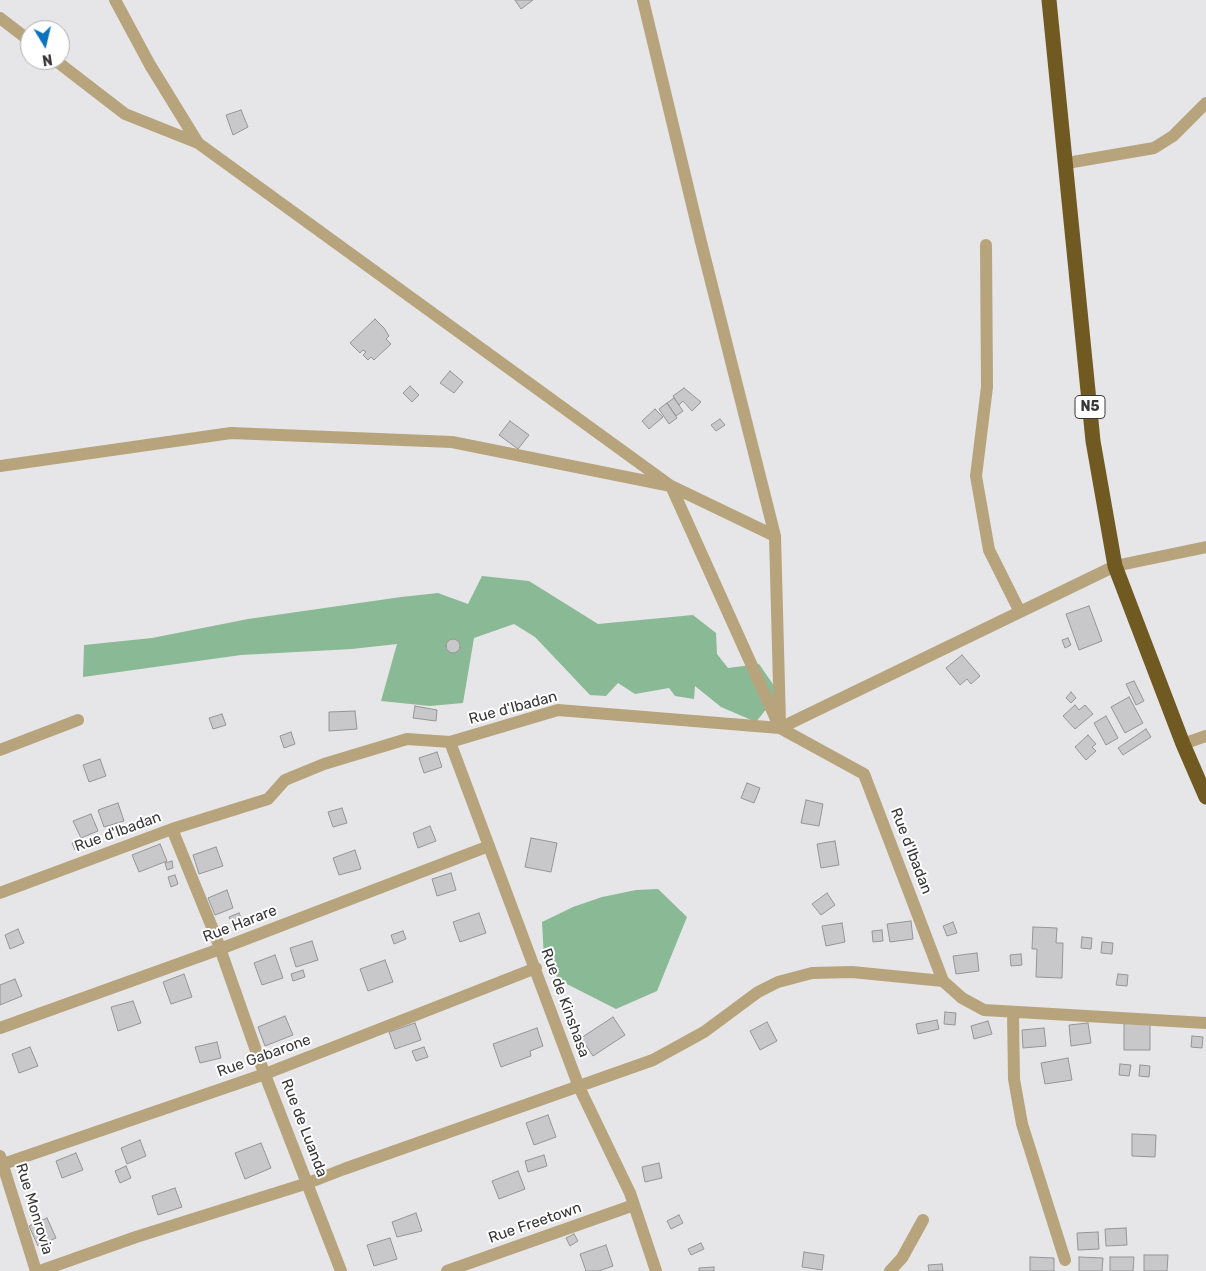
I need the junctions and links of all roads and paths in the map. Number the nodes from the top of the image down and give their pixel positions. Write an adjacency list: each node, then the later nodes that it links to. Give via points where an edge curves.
1 (115, 0): 8 (street)
2 (643, 0): 13 (street)
3 (1049, 0): 9 (highway, N5)
4 (0, 18): 5 (street)
5 (20, 33)
6 (68, 70): 8 (street, via 125,114)
7 (1206, 103): 9 (street, via 1173,136 1154,148)
8 (198, 143): 12 (street)
9 (1067, 163): 15 (highway, N5, via 1093,442)
10 (986, 245): 16 (street, via 987,387 976,476 989,550)
11 (0, 466): 12 (street, via 231,433 452,442)
12 (671, 486): 13 (street); 18 (street)
13 (775, 536): 18 (street)
14 (1206, 547): 15 (street)
15 (1115, 566): 16 (street); 21 (highway, N5)
16 (1020, 612): 18 (street)
17 (78, 720): 22 (street)
18 (780, 728): 20 (street, Rue d'Ibadan, via 558,710); 29 (street, Rue d'Ibadan, via 864,774)
19 (1206, 736): 21 (street)
20 (450, 742): 24 (street, Rue d'Ibadan, via 407,739 324,764 285,780 268,799); 25 (street, Rue de Kinshasa)
21 (1183, 744): 23 (highway, N5)
22 (0, 750)
23 (1206, 797)
24 (172, 829): 26 (street, Rue d'Ibadan); 27 (street, Rue de Luanda)
25 (489, 846): 27 (street, Rue Harare); 28 (street, Rue de Kinshasa)
26 (0, 893)
27 (220, 949): 32 (street, Rue Harare); 33 (street, Rue de Luanda)
28 (536, 968): 33 (street, Rue Gabarone); 34 (street, Rue de Kinshasa)
29 (943, 981): 30 (street, via 962,998 984,1010); 34 (street, via 852,972 812,973 778,982 758,992 704,1032 653,1060)
30 (1013, 1012): 31 (street); 39 (street, via 1014,1079 1022,1124)
31 (1206, 1023)
32 (0, 1028)
33 (265, 1074): 35 (street, Rue Gabarone); 36 (street, Rue de Luanda)
34 (579, 1087): 36 (street); 37 (street, Rue de Kinshasa)
35 (1, 1162): 40 (street, Rue Monrovia)
36 (308, 1184): 41 (street, via 136,1237); 42 (street, Rue de Luanda)
37 (634, 1205): 43 (street, Rue Freetown); 44 (street, Rue de Kinshasa)
38 (923, 1220): 45 (street, via 902,1258)
39 (1065, 1260)
40 (36, 1271)
41 (40, 1271)
42 (341, 1271)
43 (447, 1271)
44 (656, 1271)
45 (890, 1271)

